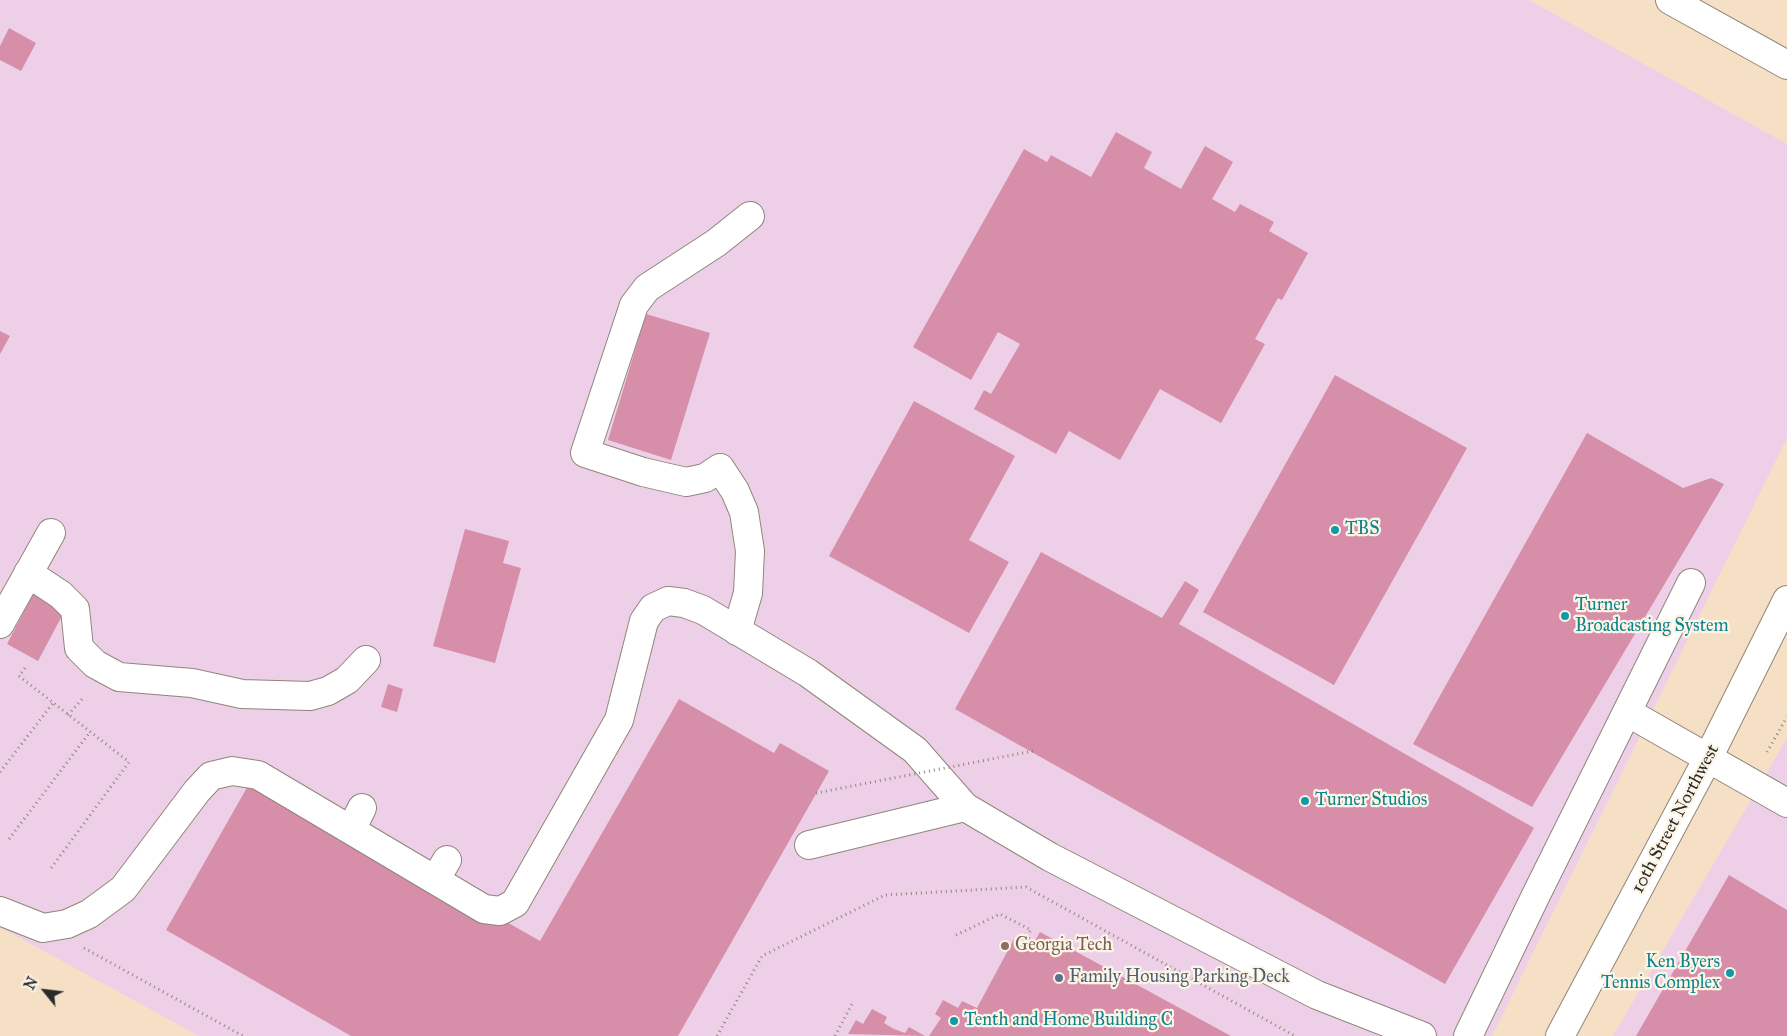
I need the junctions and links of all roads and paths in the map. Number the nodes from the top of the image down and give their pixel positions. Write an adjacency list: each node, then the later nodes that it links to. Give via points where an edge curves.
1 (1670, 0): 2 (main road)
2 (1787, 65)
3 (750, 216): 9 (main road, via 716,243 647,288 634,305 585,453 686,482 705,478 720,468 744,512 750,550 748,593)
4 (51, 533): 5 (main road)
5 (28, 574): 8 (main road); 10 (main road, via 61,595 75,609 79,648 95,664 119,677 192,683 242,694 310,696 328,692 347,680)
6 (1691, 583): 14 (main road)
7 (1787, 600): 20 (main road, 10th Street Northwest)
8 (0, 624)
9 (737, 631): 24 (main road, via 808,673 915,750); 28 (main road, via 703,610 684,603 668,601 653,608 644,622 619,720 515,903 500,911 484,909 441,870 356,819 258,775 232,771 211,776 123,888 89,914 67,924 43,928)
10 (366, 660)
11 (25, 668): 13 (path, via 19,676)
12 (84, 697): 15 (path)
13 (53, 703): 15 (path); 21 (path)
14 (1627, 712): 20 (main road); 38 (main road)
15 (68, 715): 17 (path)
16 (1787, 717): 19 (path)
17 (90, 732): 25 (path); 27 (path, via 129,762)
18 (1032, 751): 22 (path, bridge)
19 (1767, 752)
20 (1708, 758): 23 (main road); 39 (main road, 10th Street Northwest)
21 (0, 772)
22 (816, 793)
23 (1787, 804)
24 (965, 807): 26 (main road); 37 (main road, via 1050,857 1258,966 1317,995)
25 (9, 839)
26 (809, 846)
27 (49, 871)
28 (0, 911)
29 (956, 935): 30 (path, via 1000,914 1031,930 1026,937)
30 (1035, 942)
31 (83, 947): 33 (path)
32 (852, 1004): 35 (path)
33 (243, 1036)
34 (717, 1036): 36 (path, via 762,956 885,895 1026,887)
35 (835, 1036)
36 (1296, 1036)
37 (1422, 1036)
38 (1468, 1036)
39 (1560, 1036)

